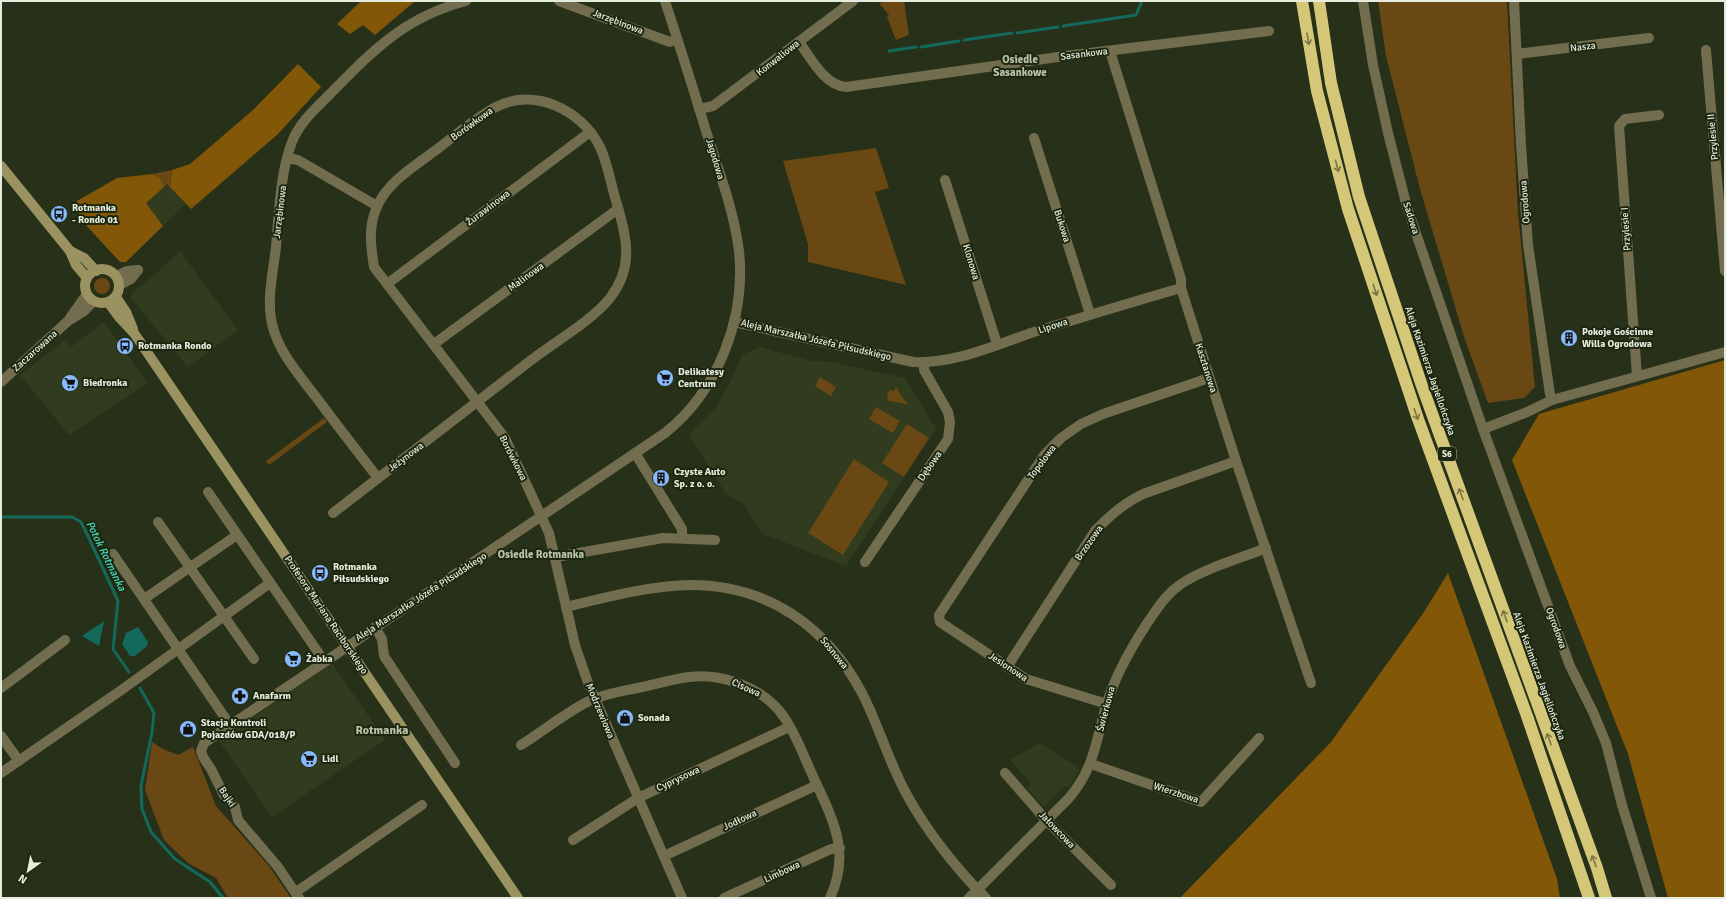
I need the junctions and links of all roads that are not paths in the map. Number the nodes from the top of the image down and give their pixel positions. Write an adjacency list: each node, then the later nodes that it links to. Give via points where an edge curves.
1 (466, 1): 20 (street, Jarzębinowa, via 417,20 391,36 368,56 309,116 298,130)
2 (559, 1): 11 (street, Jarzębinowa, via 670,42)
3 (665, 1): 11 (street, Jagodowa)
4 (853, 1): 12 (street, Konwaliowa)
5 (1302, 1): 102 (highway, S6, one-way to 102, via 1317,91 1348,209 1418,419 1527,716)
6 (1319, 1): 103 (highway, Aleja Kazimierza Jagiellończyka / S6, one-way to 6, via 1422,386 1359,198 1331,84)
7 (1363, 1): 44 (street, Sadowa, via 1373,65 1407,207)
8 (1514, 1): 15 (street, Ogrodowa)
9 (1269, 31): 14 (street, Sasankowa)
10 (1649, 38): 15 (street, Nasza)
11 (677, 39): 16 (street, Jagodowa)
12 (799, 42): 14 (street, Sasankowa, via 829,81 846,86); 16 (street, Konwaliowa, via 713,106)
13 (1706, 50): 27 (street, Przylesie II)
14 (1110, 51): 30 (street, Kasztanowa, via 1181,279)
15 (1517, 54): 42 (street, Ogrodowa, via 1528,245)
16 (699, 108): 34 (street, Jagodowa, via 737,240 740,286)
17 (1659, 115): 39 (street, Przylesie I, via 1625,119 1619,126)
18 (590, 132): 23 (street, Borówkowa, via 566,110 550,103 534,99 496,106 402,176); 24 (street, Borówkowa, via 600,147); 29 (street, Żurawinowa)
19 (1034, 138): 33 (street, Bukowa)
20 (287, 158): 23 (street, via 298,160); 47 (street, Jarzębinowa, via 270,293 273,329 287,359)
21 (1, 166): 25 (main road)
22 (945, 180): 36 (street, Klonowa)
23 (377, 206): 29 (street, Borówkowa, via 372,221 371,244 374,267)
24 (618, 209): 35 (street, Malinowa); 43 (street, Borówkowa, via 626,232 628,256 618,285 610,298)
25 (70, 251): 26 (main road, via 84,258); 28 (main road, via 76,265)
26 (96, 271): 28 (main road); 32 (main road, via 107,270 117,280)
27 (1725, 271)
28 (87, 278): 31 (main road, via 86,289)
29 (387, 284): 35 (street, Borówkowa)
30 (1181, 288): 33 (street, Lipowa); 40 (street, Kasztanowa)
31 (91, 298): 32 (main road); 41 (street, Zaczarowana)
32 (112, 299): 67 (main road, Profesora Mariana Raciborskiego, via 118,317 134,333)
33 (1090, 314): 36 (street, Lipowa)
34 (734, 322): 38 (street, Aleja Marszałka Józefa Piłsudskiego, via 913,362); 45 (street, Aleja Marszałka Józefa Piłsudskiego, via 719,365 695,403 668,430)
35 (434, 344): 43 (street, Borówkowa)
36 (997, 344): 38 (street, Lipowa, via 958,358)
37 (1725, 352): 39 (street)
38 (924, 362): 58 (street, Dębowa, via 924,370 949,417 948,439)
39 (1637, 376): 42 (street)
40 (1210, 378): 46 (street, Kasztanowa); 64 (street, Topolowa, via 1103,414 1081,424 1053,446 1039,463 939,615)
41 (1, 382)
42 (1552, 400): 44 (street, via 1525,414)
43 (478, 402): 47 (street, Jeżynowa); 50 (street, Borówkowa, via 505,438)
44 (1483, 429): 104 (street, Ogrodowa, via 1570,666 1606,743)
45 (634, 453): 50 (street, Aleja Marszałka Józefa Piłsudskiego); 53 (street, via 682,529)
46 (1236, 461): 55 (street, Kasztanowa); 71 (street, Brzozowa, via 1143,494 1114,512 1095,531)
47 (378, 478): 49 (street, Jeżynowa)
48 (208, 492): 52 (street)
49 (334, 513)
50 (542, 517): 57 (street, Modrzewiowa); 65 (street, Aleja Marszałka Józefa Piłsudskiego)
51 (158, 522): 59 (street)
52 (237, 534): 59 (street); 60 (street)
53 (682, 538): 54 (street); 57 (street, via 663,538)
54 (715, 540)
55 (1266, 548): 72 (street, Kasztanowa); 75 (street, Świerkowa, via 1192,578 1168,594 1123,661)
56 (113, 554): 61 (street)
57 (556, 557): 62 (street, Modrzewiowa)
58 (865, 562)
59 (190, 567): 61 (street); 63 (street)
60 (270, 583): 63 (street); 70 (street)
61 (144, 599): 68 (street)
62 (566, 607): 74 (street, Modrzewiowa, via 578,655); 94 (street, Sosnowa, via 659,588 691,585 727,589 755,596 784,608 803,621 824,639 847,668 862,694 910,801 963,875)
63 (224, 616): 68 (street); 69 (street)
64 (940, 622): 71 (street, Jesionowa)
65 (375, 627): 67 (street, Aleja Marszałka Józefa Piłsudskiego); 82 (street, via 382,639 384,656)
66 (65, 640): 73 (street)
67 (346, 646): 70 (street, Bajki); 96 (main road, Profesora Mariana Raciborskiego)
68 (178, 649): 76 (street); 81 (street)
69 (254, 659)
70 (324, 661): 76 (street, Bajki)
71 (1007, 667): 75 (street, Jesionowa, via 1033,683)
72 (1311, 683)
73 (1, 688)
74 (594, 699): 77 (street, Cisowa, via 690,677 724,680 752,689 764,696 776,707); 80 (street, Cisowa); 87 (street, Modrzewiowa)
75 (1107, 704): 83 (street, Świerkowa)
76 (230, 725): 95 (street, Bajki, via 204,743 201,751 203,757 224,794 235,807 238,820 278,867)
77 (789, 727): 86 (street, Cisowa); 87 (street, Cyprysowa)
78 (1, 736): 81 (street)
79 (1259, 738): 83 (street, Wierzbowa, via 1201,802)
80 (521, 746)
81 (19, 761): 85 (street)
82 (455, 763)
83 (1091, 764): 89 (street, Świerkowa, via 1076,790)
84 (1005, 772): 89 (street, Jałowcowa)
85 (1, 773)
86 (817, 785): 91 (street, Cisowa, via 831,816); 92 (street, Jodłowa)
87 (638, 798): 90 (street, Cyprysowa); 92 (street, Modrzewiowa)
88 (422, 805): 95 (street, Bajki)
89 (1046, 820): 93 (street, Jałowcowa); 94 (street, Świerkowa)
90 (573, 840)
91 (840, 848): 98 (street, Limbowa, via 831,849); 99 (street, Cisowa, via 838,879)
92 (664, 856): 97 (street, Modrzewiowa)
93 (1111, 886)
94 (977, 890): 100 (street, Świerkowa); 101 (street, Sosnowa)
95 (297, 895)
96 (518, 898)
97 (682, 898)
98 (724, 898)
99 (830, 898)
100 (969, 898)
101 (986, 898)
102 (1589, 898)
103 (1606, 898)
104 (1651, 898)

